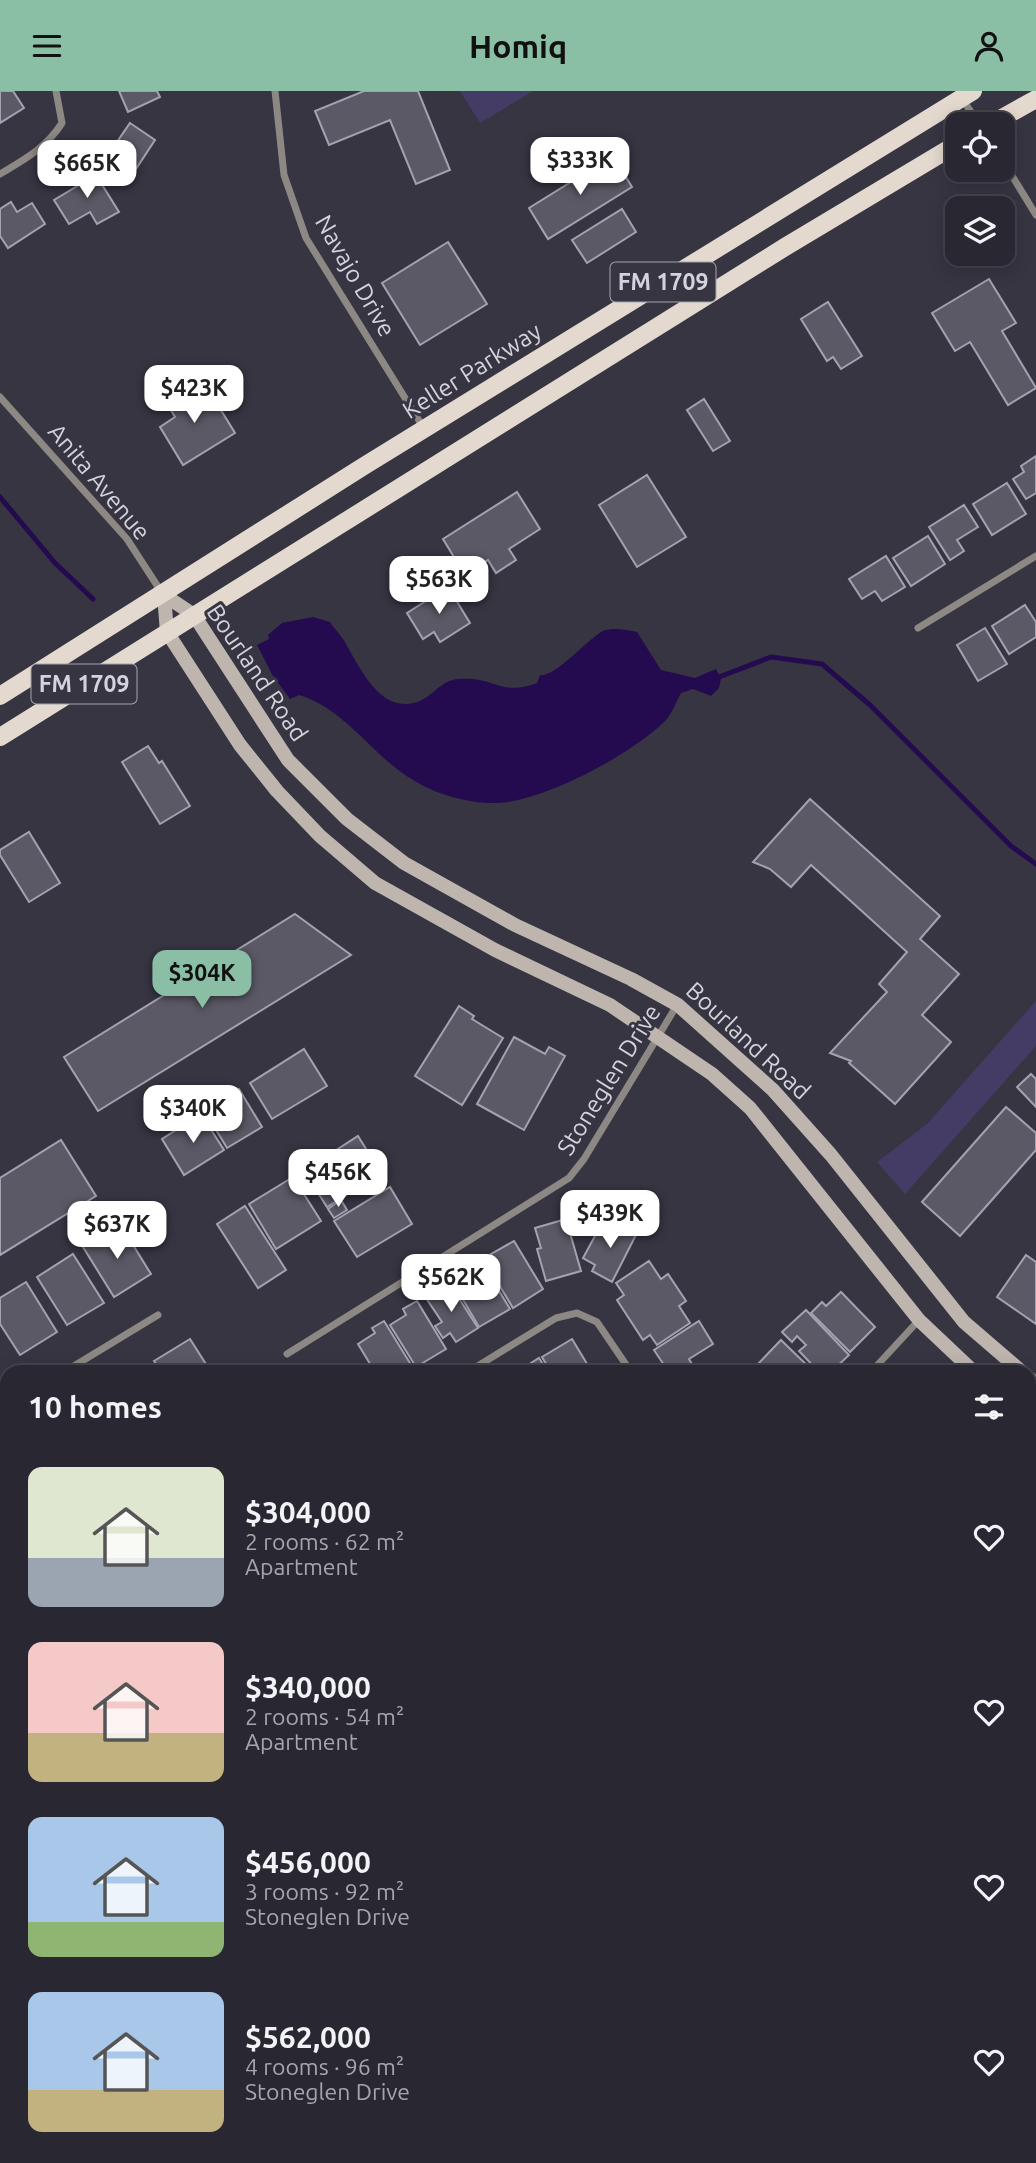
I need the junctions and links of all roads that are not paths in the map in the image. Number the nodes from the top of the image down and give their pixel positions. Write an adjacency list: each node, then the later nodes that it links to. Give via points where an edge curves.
1 (56, 91): 7 (street, via 62,123 40,151)
2 (275, 91): 11 (street, Navajo Drive, via 284,175 306,238)
3 (966, 98): 11 (main road, Keller Parkway / FM 1709)
4 (1036, 99): 5 (main road)
5 (1013, 112)
6 (945, 151): 14 (main road, FM 1709)
7 (0, 174)
8 (1015, 181): 9 (street)
9 (1036, 215)
10 (0, 397): 13 (street, Anita Avenue, via 127,540)
11 (424, 429): 13 (main road, Keller Parkway / FM 1709)
12 (1036, 556): 15 (street)
13 (164, 595): 14 (main road, Bourland Road); 16 (main road, Bourland Road); 17 (main road, Keller Parkway / FM 1709)
14 (194, 615): 16 (main road, FM 1709); 19 (main road, Bourland Road, via 288,759 346,818 404,863 515,925)
15 (918, 628)
16 (167, 632): 18 (main road, FM 1709); 20 (main road, Bourland Road, via 240,745 276,791 375,883 495,950 610,1005)
17 (0, 696)
18 (0, 737)
19 (678, 1005): 20 (street, Stoneglen Drive); 29 (main road, Bourland Road, via 773,1090 964,1322)
20 (660, 1036): 22 (main road, Bourland Road, via 750,1108); 23 (street, Stoneglen Drive, via 569,1178)
21 (158, 1315): 24 (street)
22 (919, 1320): 27 (street); 28 (main road, Bourland Road)
23 (287, 1354)
24 (76, 1365)
25 (479, 1365): 26 (street, via 556,1318 577,1314 592,1319)
26 (626, 1365)
27 (877, 1365)
28 (967, 1365)
29 (1014, 1365)

